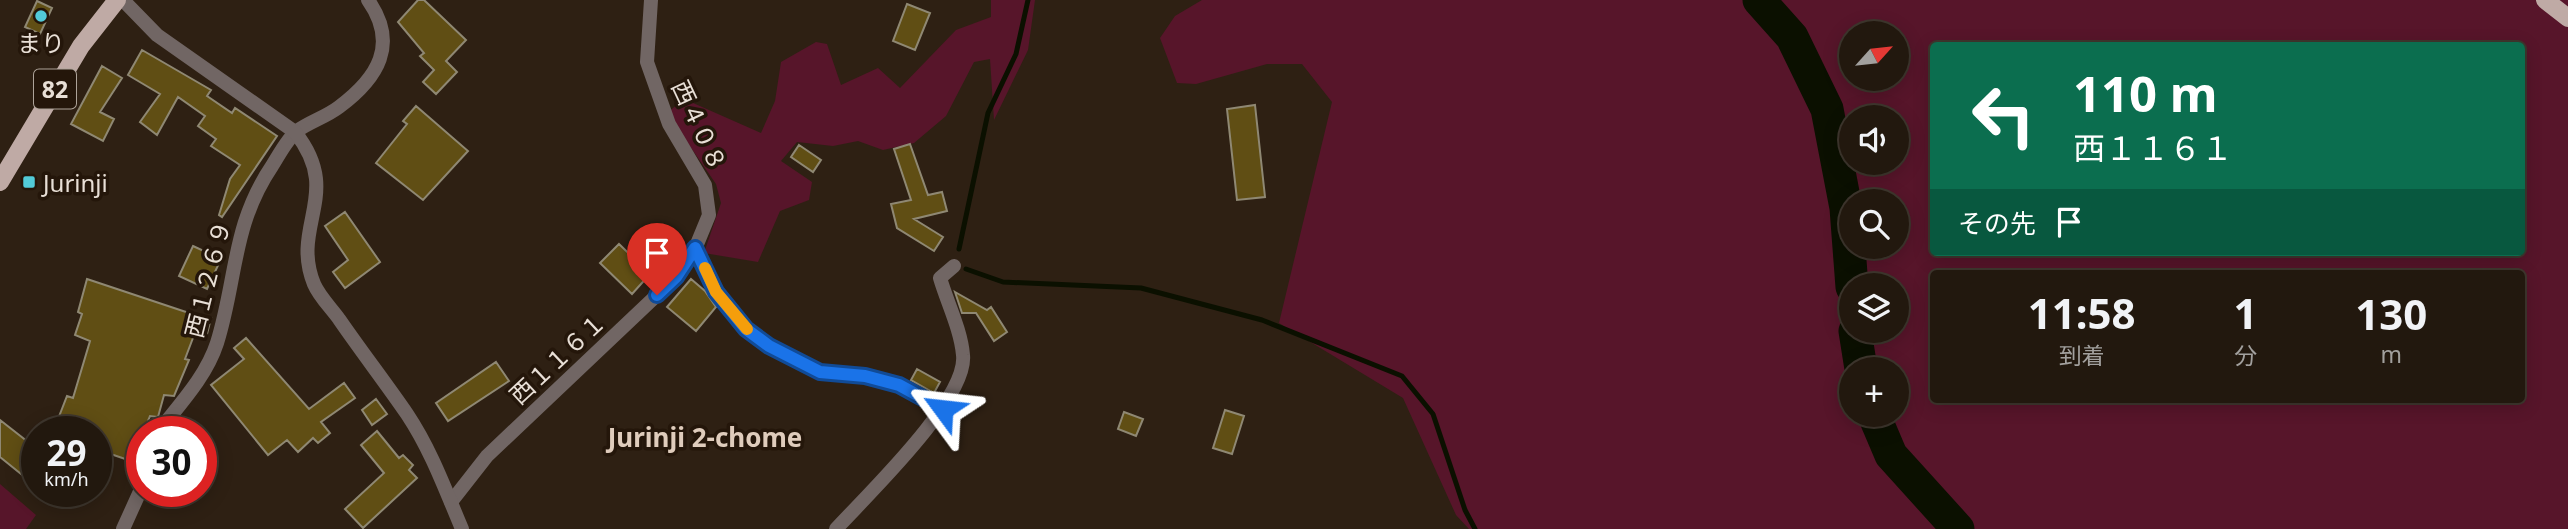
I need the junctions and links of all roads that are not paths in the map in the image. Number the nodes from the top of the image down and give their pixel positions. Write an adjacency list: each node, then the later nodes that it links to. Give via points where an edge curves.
1 (117, 0): 8 (main road, 82, via 81,47)
2 (122, 0): 7 (street, via 157,35)
3 (368, 0): 7 (street, via 381,18 383,30 378,69 339,107)
4 (651, 0): 9 (street, 西４０８, via 647,62 669,124 705,185 709,215)
5 (2545, 0): 6 (main road)
6 (2568, 18)
7 (295, 132): 12 (street, 西１２６９, via 261,183 240,231 217,344 203,374); 13 (street, via 309,150 316,176 318,198 307,241 315,286 407,414 432,454)
8 (0, 182)
9 (695, 248): 11 (street, via 716,292 746,329 769,346 820,372 899,385); 13 (street, 西１１６１, via 676,277 487,456)
10 (954, 266): 11 (street, via 940,278 963,355 961,380)
11 (943, 409): 17 (street)
12 (170, 416)
13 (451, 502): 16 (street)
14 (133, 507): 15 (street)
15 (123, 529)
16 (462, 529)
17 (836, 529)

